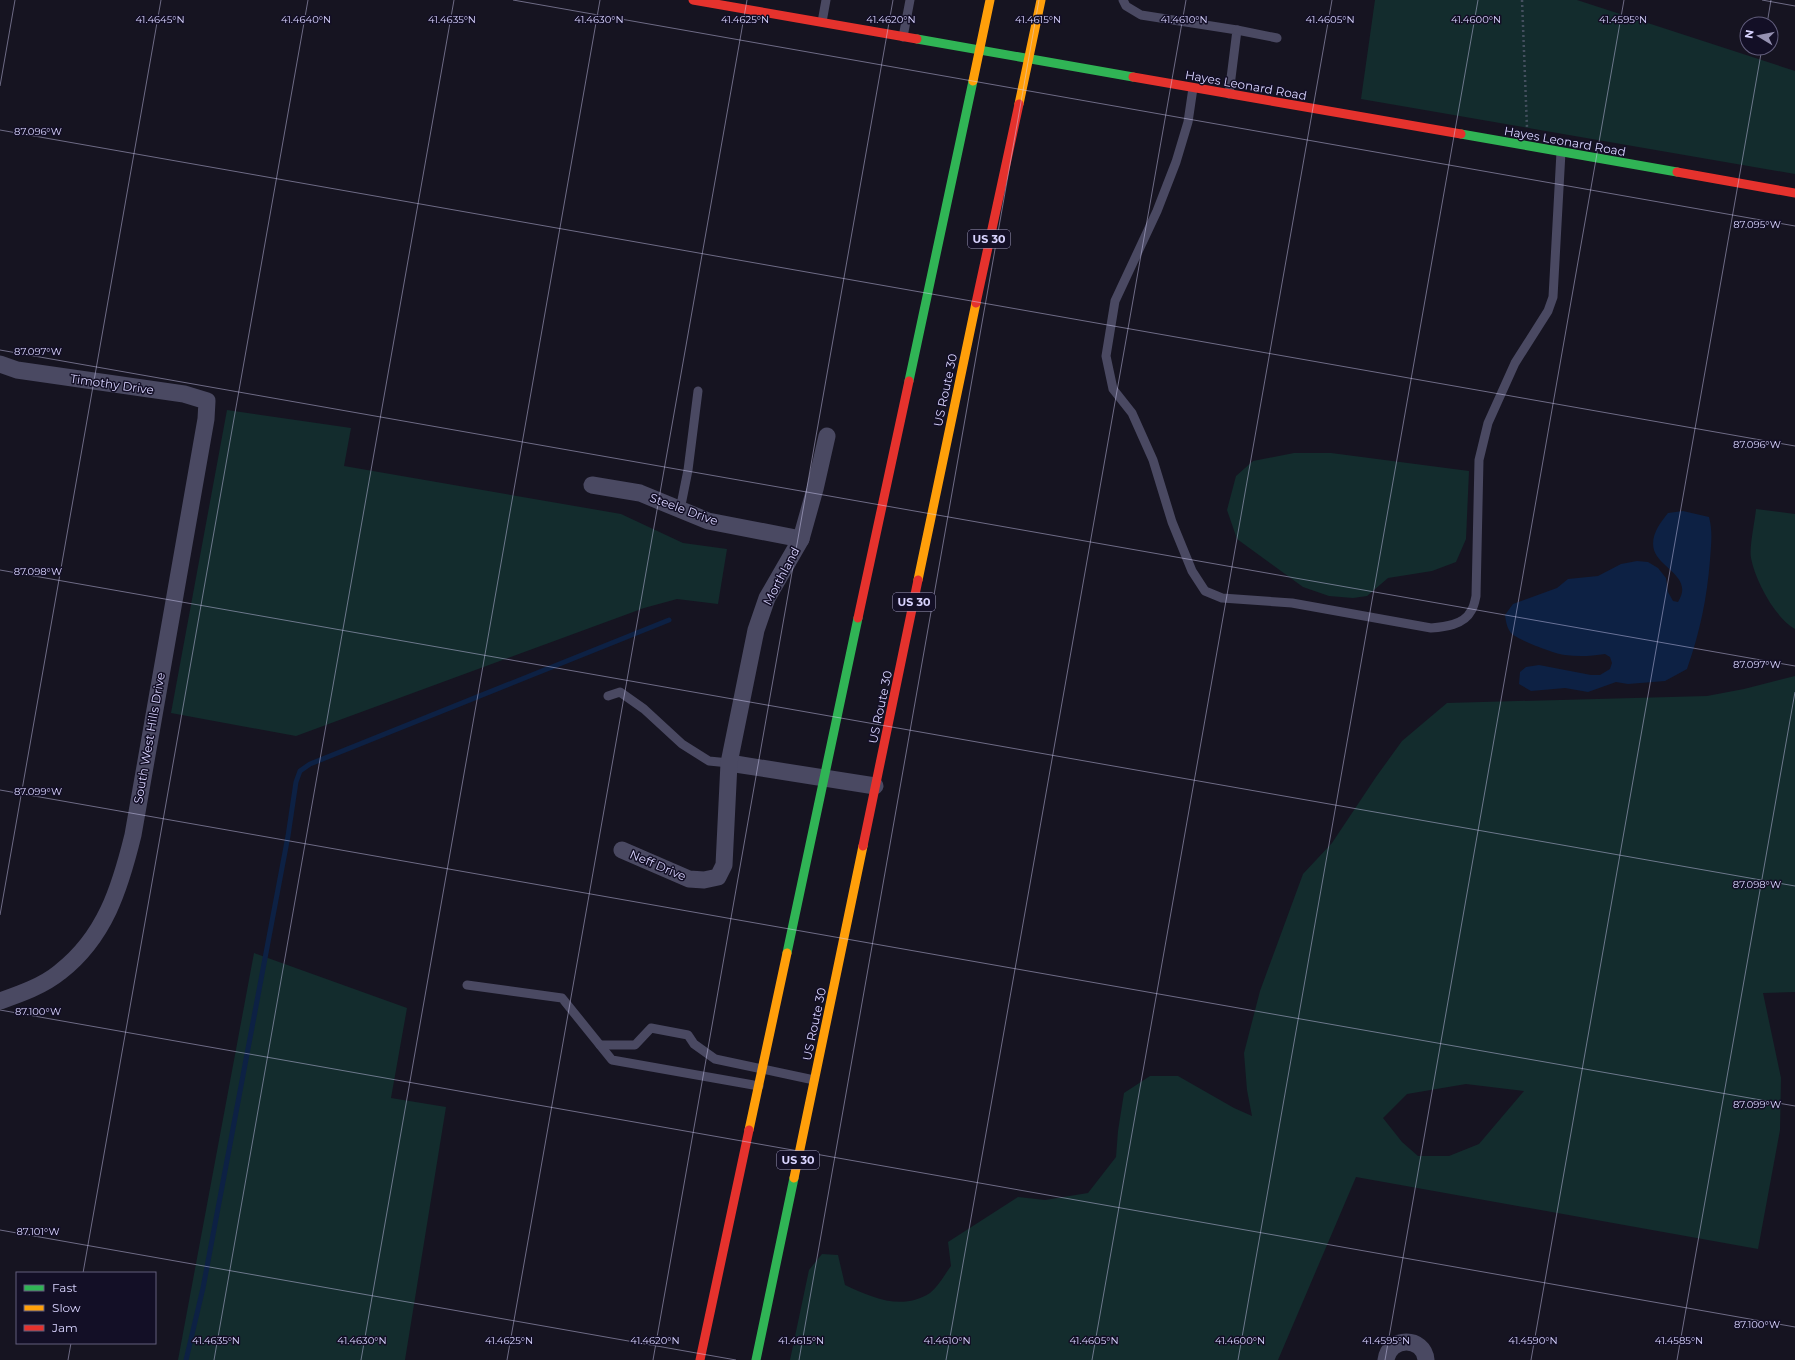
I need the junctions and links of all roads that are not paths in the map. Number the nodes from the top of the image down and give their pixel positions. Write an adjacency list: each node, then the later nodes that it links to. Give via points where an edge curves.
1 (693, 0): 7 (main road, Hayes Leonard Road)
2 (826, 0): 7 (lane)
3 (910, 0): 9 (lane)
4 (990, 0): 11 (main road)
5 (1041, 0): 12 (main road, US 30)
6 (1123, 0): 8 (lane, via 1126,6 1141,15)
7 (822, 23): 9 (main road, Hayes Leonard Road)
8 (1237, 30): 10 (lane); 14 (lane)
9 (902, 37): 11 (main road, Hayes Leonard Road)
10 (1277, 38)
11 (980, 50): 12 (main road, Hayes Leonard Road); 26 (main road)
12 (1028, 59): 13 (main road, Hayes Leonard Road); 27 (main road, US Route 30 / US 30)
13 (1193, 88): 14 (main road, Hayes Leonard Road); 15 (lane, via 1188,122 1176,162 1157,212 1115,301 1106,356 1113,389 1132,413 1153,460 1172,522 1192,571 1206,591 1222,598 1292,604 1431,628 1448,627 1463,620 1471,612 1476,596 1479,460 1488,423 1515,363 1548,311 1553,297)
14 (1229, 94): 15 (main road, Hayes Leonard Road)
15 (1561, 152): 16 (main road, Hayes Leonard Road)
16 (1795, 193)
17 (0, 364): 19 (street, Timothy Drive, via 16,370 184,394 207,401)
18 (698, 391): 22 (lane)
19 (206, 419): 31 (street, South West Hills Drive, via 133,835 124,872 113,903 100,928 83,951 60,973 28,991)
20 (826, 436): 23 (street, Morthland)
21 (592, 485): 22 (street, Steele Drive, via 640,493)
22 (680, 510): 23 (street, Steele Drive, via 708,521)
23 (801, 539): 25 (street, Morthland, via 767,598 756,630)
24 (608, 696): 25 (lane, via 620,692 644,709 682,744 709,761)
25 (729, 763): 26 (street); 29 (street, Morthland, via 724,865)
26 (825, 778): 27 (street); 33 (main road)
27 (876, 786): 34 (main road, US Route 30 / US 30)
28 (622, 850): 29 (street, Neff Drive, via 689,879 704,880)
29 (718, 877)
30 (467, 985): 32 (lane, via 562,998)
31 (0, 1001)
32 (600, 1045): 33 (lane, via 635,1045 651,1028 688,1035 694,1044 715,1060); 35 (lane, via 612,1060)
33 (762, 1069): 34 (lane); 35 (main road)
34 (814, 1080): 37 (main road, US Route 30 / US 30)
35 (759, 1086): 36 (main road)
36 (700, 1360)
37 (756, 1360)
38 (1386, 1360): 39 (street, via 1394,1345 1407,1341 1420,1346)
39 (1426, 1360)

